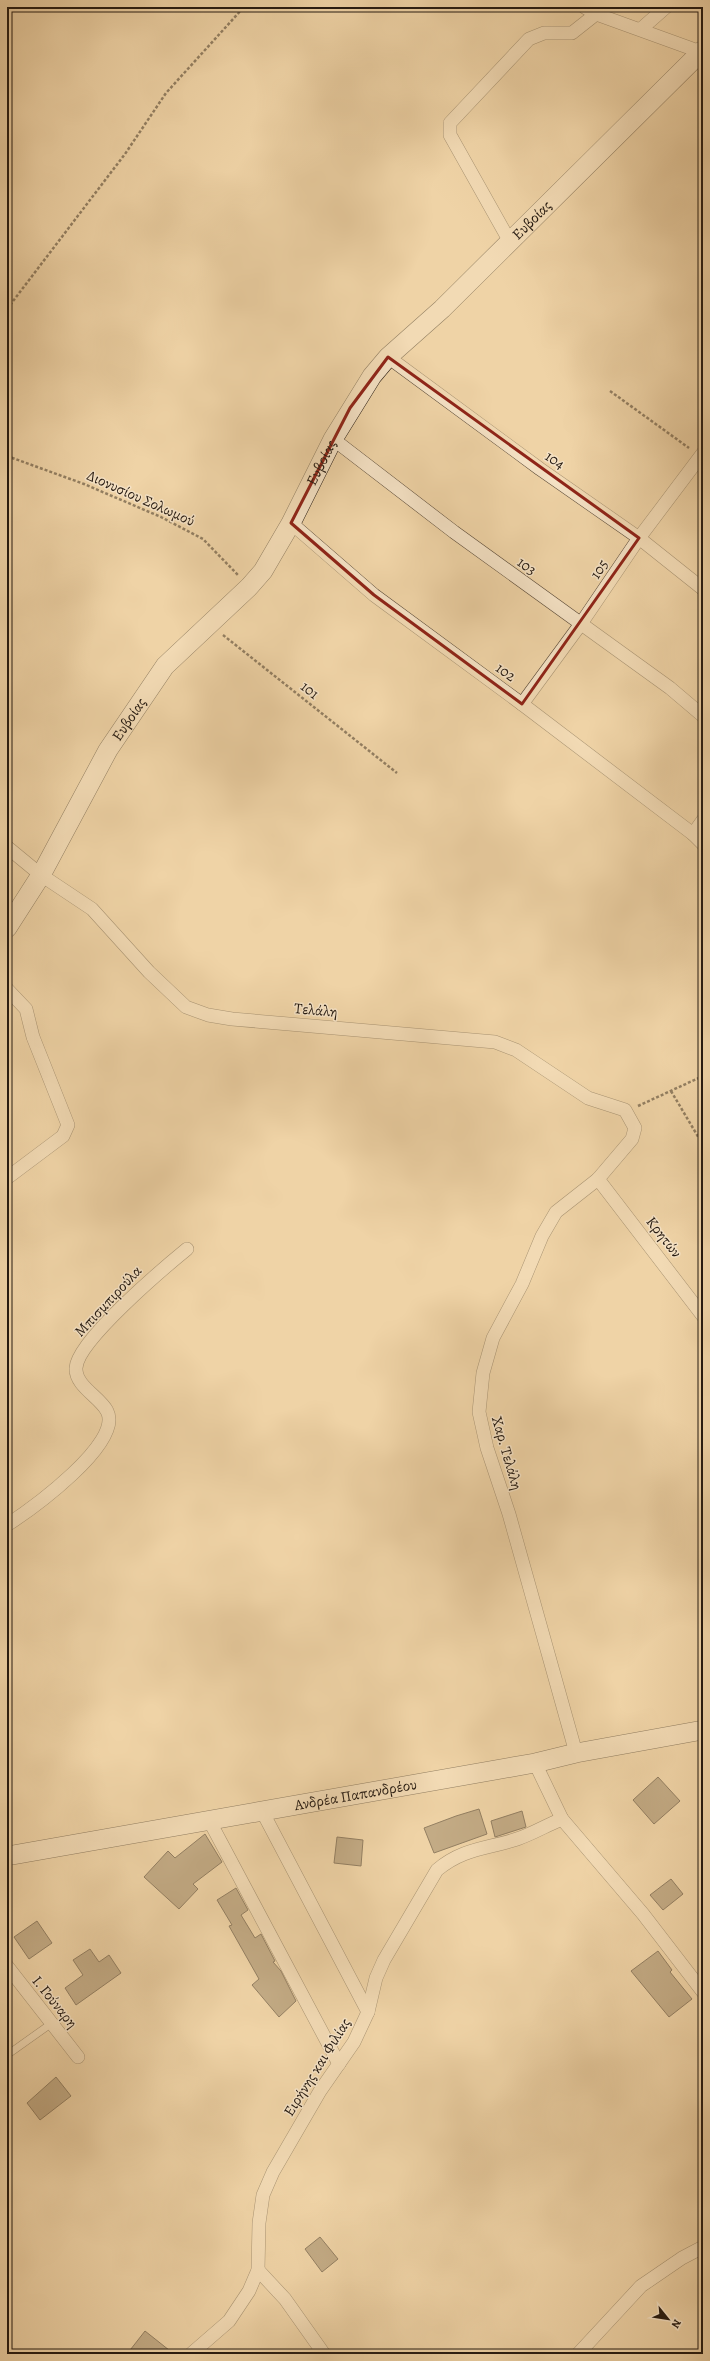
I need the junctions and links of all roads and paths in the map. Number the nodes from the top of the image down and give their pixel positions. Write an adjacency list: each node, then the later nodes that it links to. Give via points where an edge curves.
1 (244, 7): 8 (path, via 166,93 125,154)
2 (584, 7): 4 (street)
3 (666, 7): 5 (street)
4 (596, 14): 5 (street); 7 (street, via 572,33 544,34 528,39 450,123 450,135)
5 (641, 29): 6 (street)
6 (702, 51): 7 (street, Ευβοίας)
7 (509, 240): 9 (street, Ευβοίας, via 442,309)
8 (7, 309)
9 (388, 357): 11 (street, Ευβοίας, via 372,376); 15 (street, 104)
10 (610, 390): 13 (path)
11 (333, 439): 14 (street, Ευβοίας); 19 (street, 103)
12 (7, 456): 16 (path, Διονυσίου Σολωμού, via 84,484 161,517 203,539)
13 (702, 456): 15 (street, 105)
14 (291, 523): 16 (street, Ευβοίας, via 263,571); 20 (street, 102, via 374,595)
15 (639, 538): 17 (street, 104); 19 (street, 105)
16 (249, 587): 18 (street, Ευβοίας)
17 (703, 589)
18 (210, 624): 22 (path, 101); 27 (street, Ευβοίας, via 164,666 145,694 108,750)
19 (580, 625): 20 (street, 105); 21 (street, 103, via 670,688)
20 (522, 704): 24 (street, 102)
21 (703, 716)
22 (396, 773)
23 (703, 820): 24 (street)
24 (693, 834): 25 (street, 102)
25 (703, 844)
26 (7, 848): 27 (street, Τελάλη)
27 (41, 875): 28 (street, Ευβοίας); 32 (street, Τελάλη, via 92,909 175,998 196,1012 232,1019 495,1042 516,1050 588,1098)
28 (7, 928)
29 (7, 989): 34 (street, via 26,1009 34,1037 68,1125 63,1136)
30 (703, 1076): 31 (path)
31 (671, 1091): 32 (path); 33 (path)
32 (625, 1110): 35 (street, Χαρ. Τελάλη, via 635,1128 634,1136)
33 (703, 1145)
34 (7, 1178)
35 (598, 1179): 37 (street, Κρητών); 40 (street, Χαρ. Τελάλη, via 556,1212 542,1236 522,1284 493,1338 483,1373 479,1412 487,1448 509,1514)
36 (187, 1249): 38 (street, Μπισμπιρούλα, via 150,1279 109,1319 82,1353 75,1367 85,1388 107,1411 109,1422 97,1447 60,1485)
37 (703, 1316)
38 (7, 1525)
39 (703, 1730): 40 (street, Ανδρέα Παπανδρέου)
40 (576, 1753): 41 (street, Ανδρέα Παπανδρέου)
41 (535, 1763): 42 (street, Ανδρέα Παπανδρέου); 43 (street)
42 (262, 1810): 44 (street, Ανδρέα Παπανδρέου); 48 (street)
43 (562, 1819): 47 (street, via 643,1914); 48 (street, Ειρήνης και Φιλίας, via 517,1839 465,1852 450,1859 437,1870 384,1960 376,1978)
44 (209, 1820): 45 (street, Ανδρέα Παπανδρέου); 52 (street)
45 (7, 1856)
46 (7, 1966): 49 (street, Ι. Γούναρη)
47 (703, 1992)
48 (368, 2012): 52 (street, Ειρήνης και Φιλίας)
49 (52, 2023): 50 (lane); 51 (street, Ι. Γούναρη)
50 (7, 2054)
51 (78, 2057)
52 (340, 2064): 54 (street, Ειρήνης και Φιλίας, via 291,2139 263,2195 259,2223)
53 (703, 2247): 57 (street, via 641,2286)
54 (258, 2270): 55 (street, Ειρήνης και Φιλίας, via 250,2291 229,2320); 56 (street, via 285,2299)
55 (191, 2354)
56 (324, 2354)
57 (578, 2354)

